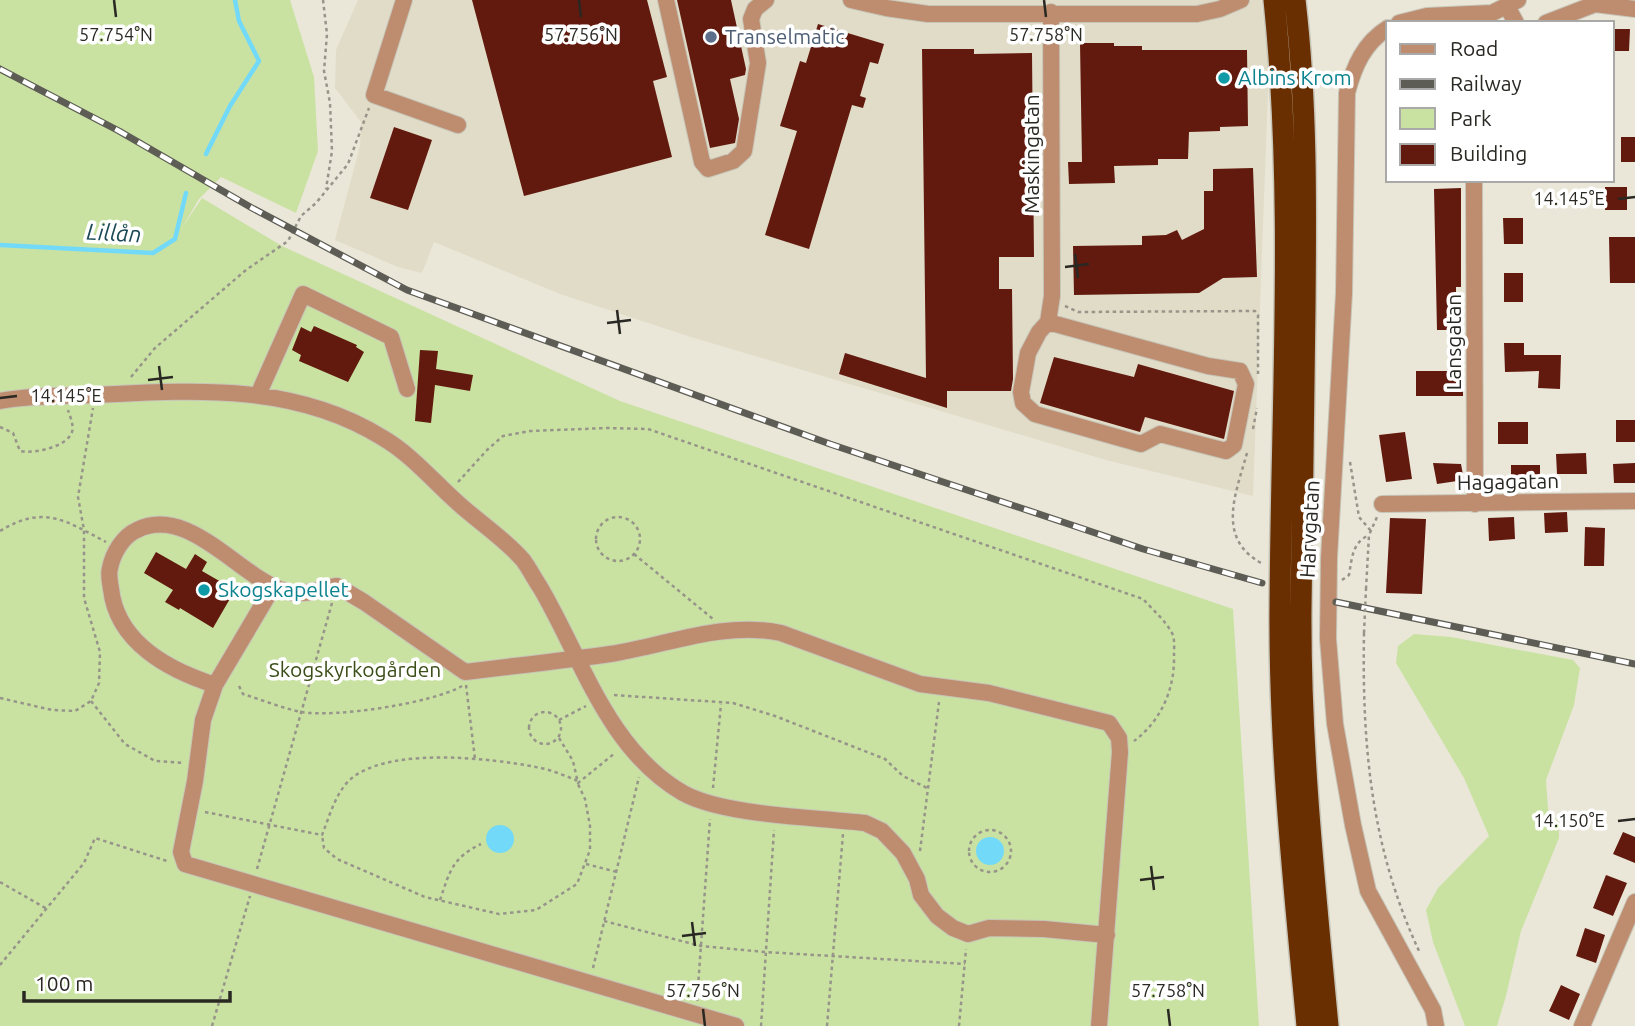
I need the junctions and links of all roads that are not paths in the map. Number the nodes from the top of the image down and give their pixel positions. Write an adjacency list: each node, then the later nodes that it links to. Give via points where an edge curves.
1 (404, 0): 16 (street, via 374,95)
2 (666, 0): 3 (street, via 702,162 708,169 733,161 744,151 758,63 751,19)
3 (766, 0)
4 (851, 0): 10 (street, via 928,14)
5 (1241, 0): 10 (street, via 1197,14)
6 (1274, 0): 32 (highway, via 1285,186 1283,717)
7 (1295, 0): 33 (highway, via 1305,188 1303,711)
8 (1512, 3): 11 (street); 13 (street)
9 (1635, 9): 14 (street, via 1595,4)
10 (1051, 12): 18 (street, Maskingatan, via 1052,296)
11 (1474, 19): 12 (street, via 1427,16)
12 (1407, 21)
13 (1516, 21)
14 (1551, 21)
15 (1386, 29): 34 (street, Harvgatan, via 1362,53 1348,93 1328,639 1335,724 1368,891 1433,1010)
16 (458, 125)
17 (1475, 182): 24 (street, Lansgatan)
18 (1048, 321): 18 (street, via 1028,353 1021,392 1023,403 1035,414 1141,444 1160,434 1226,451 1234,445 1246,384 1240,371)
19 (407, 388): 20 (street, via 391,337 303,294)
20 (258, 395): 21 (street, via 179,390); 26 (street, via 287,398 325,411 384,438 407,455 523,560)
21 (0, 401)
22 (1635, 501): 24 (street, Hagagatan)
23 (1382, 504): 24 (street, Hagagatan)
24 (1475, 504)
25 (273, 587): 26 (street, via 306,594 337,586 465,672); 27 (street); 27 (street, via 200,538 174,527 139,528 118,548 109,575 112,604 124,628 164,663)
26 (575, 658): 29 (street, via 598,700 643,761 685,794 744,811 865,823 882,831 903,853 921,895 937,916 968,934 989,928); 29 (street, via 760,628 920,684 989,693 1109,723 1119,737 1120,751)
27 (215, 685): 30 (street, via 203,720 181,852 190,867)
28 (1635, 902): 35 (street)
29 (1107, 934): 31 (street)
30 (736, 1026)
31 (1100, 1026)
32 (1307, 1026)
33 (1328, 1026)
34 (1436, 1026)
35 (1582, 1026)

